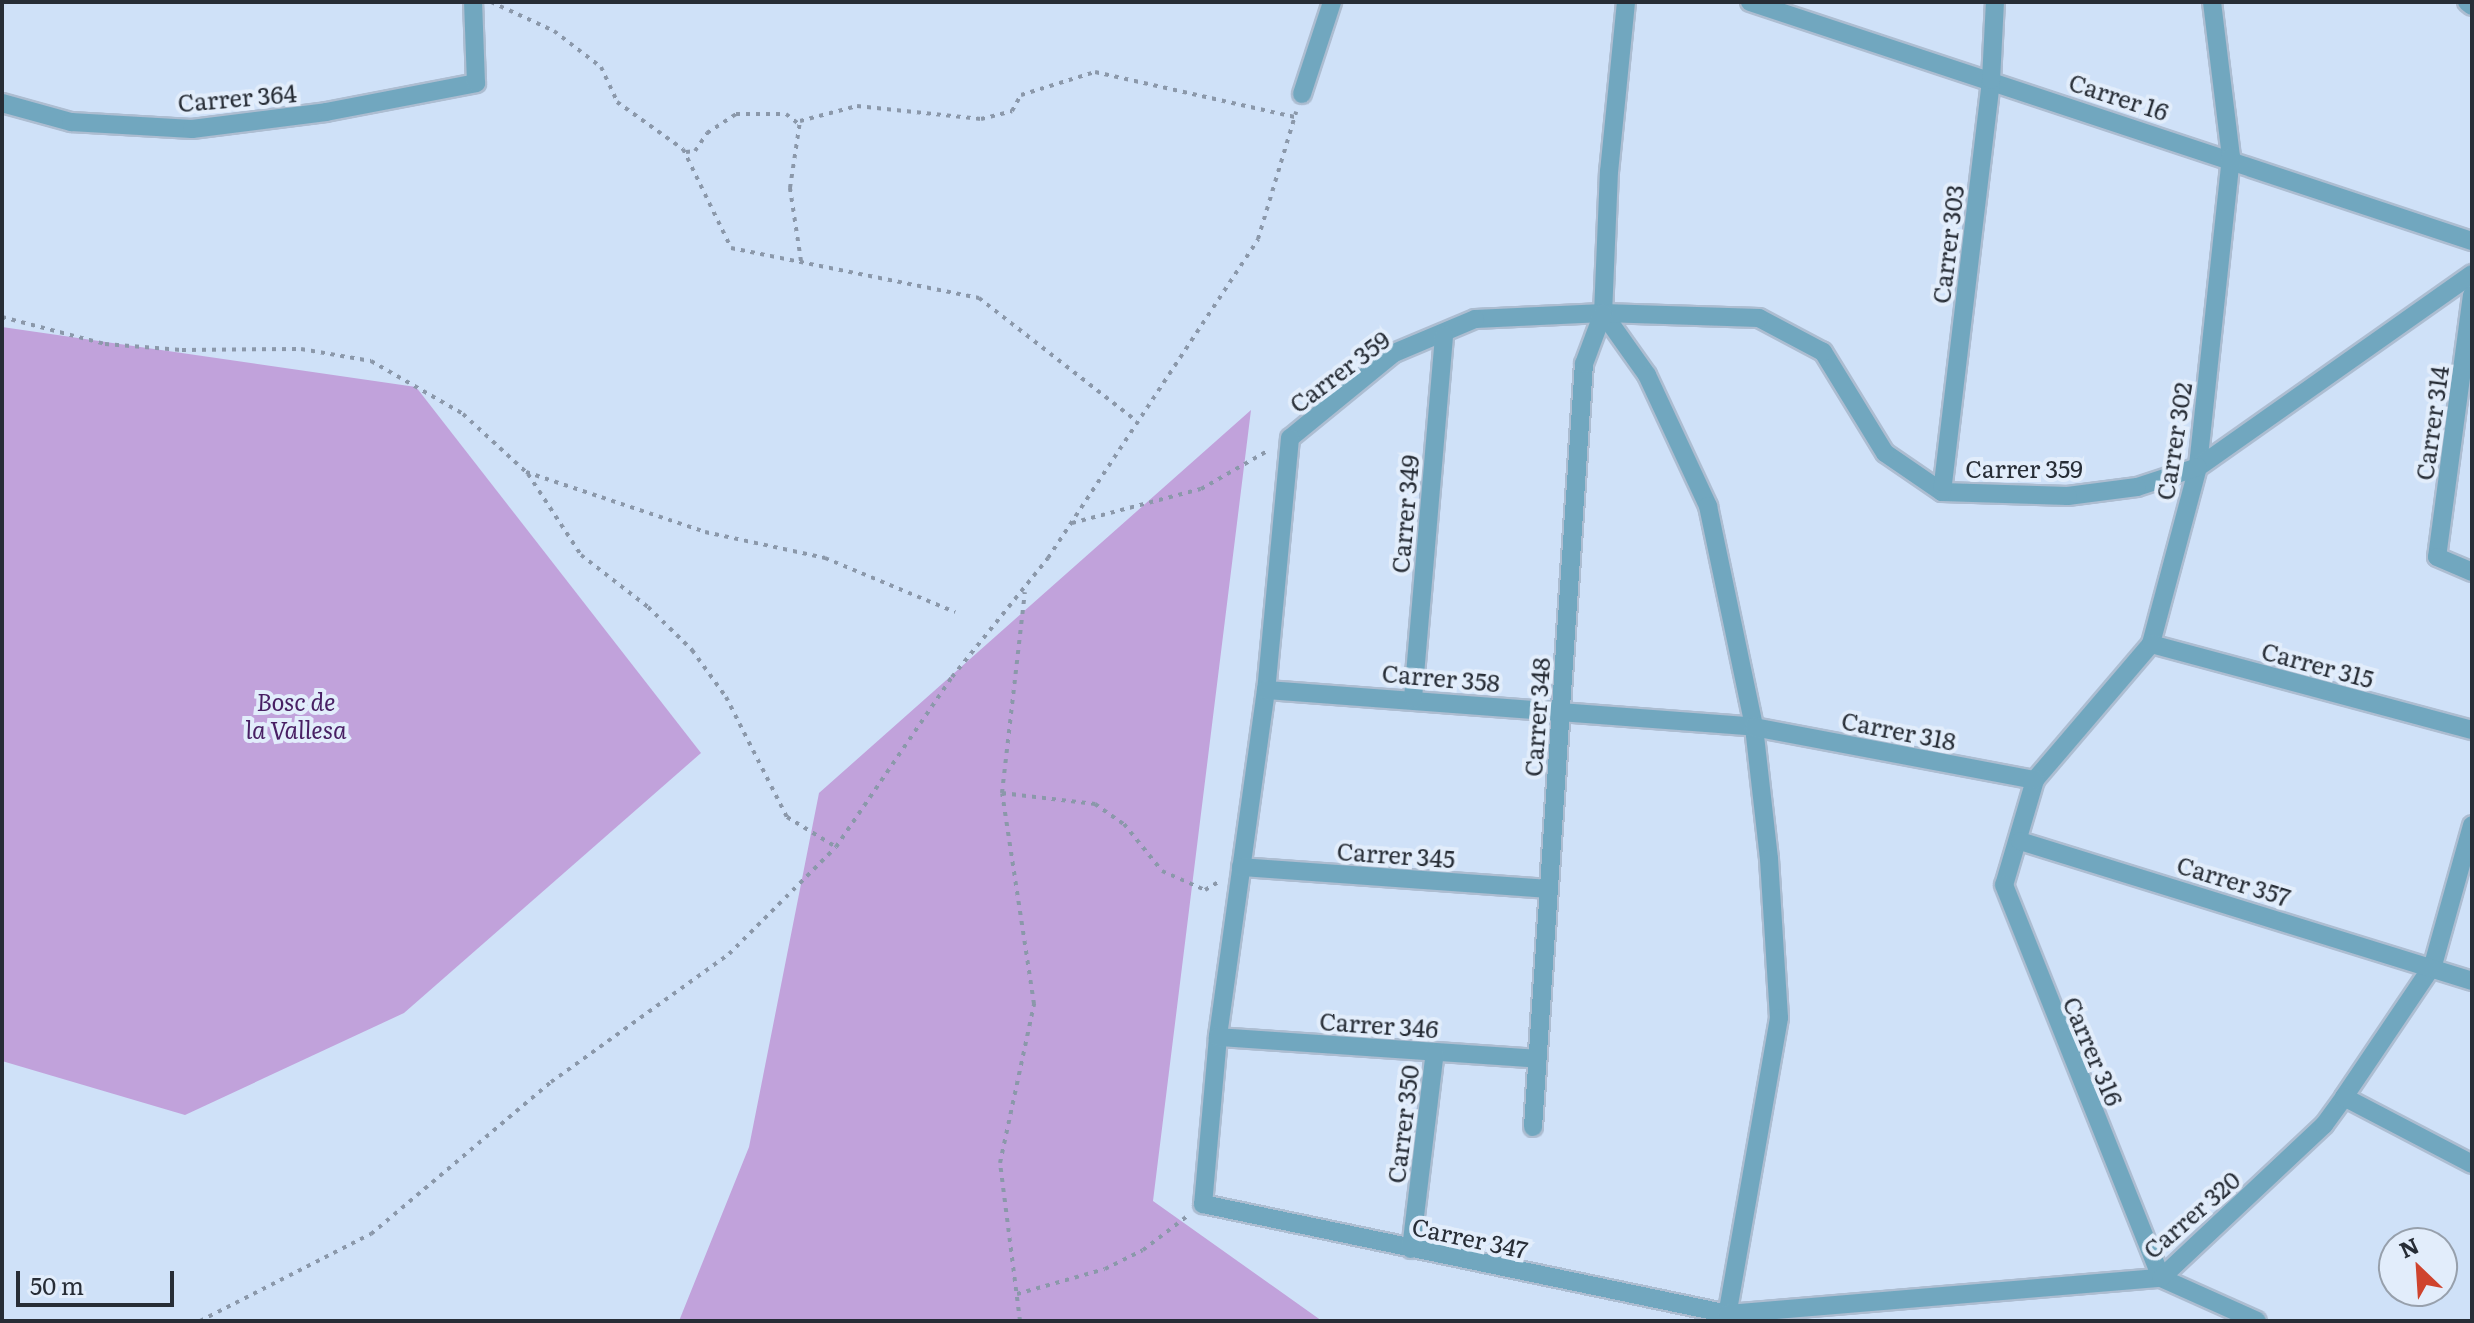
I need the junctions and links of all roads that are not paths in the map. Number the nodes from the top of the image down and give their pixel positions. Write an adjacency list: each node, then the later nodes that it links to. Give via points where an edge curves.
1 (473, 2): 11 (street, Carrer 364, via 476,83 326,112 192,129 71,122)
2 (1332, 2): 10 (street)
3 (1626, 2): 16 (street, Carrer 348, via 1609,171)
4 (1750, 2): 9 (street, Carrer 16)
5 (1995, 2): 9 (street, Carrer 303)
6 (2212, 2): 12 (street, Carrer 302)
7 (2467, 2): 8 (street)
8 (2472, 6)
9 (1991, 80): 12 (street, Carrer 16); 19 (street, Carrer 303)
10 (1302, 94)
11 (2, 103)
12 (2231, 157): 13 (street, Carrer 16); 18 (street, Carrer 302)
13 (2472, 241)
14 (2472, 274): 18 (street, Carrer 359)
15 (2472, 295): 20 (street, Carrer 314, via 2437,557)
16 (1603, 313): 17 (street, Carrer 359, via 1475,319); 19 (street, Carrer 359, via 1759,318 1823,352 1885,453); 24 (street, Carrer 348, via 1584,364); 25 (street, via 1647,375 1708,506)
17 (1444, 335): 22 (street, Carrer 359, via 1394,353 1290,438); 23 (street, Carrer 349)
18 (2198, 467): 19 (street, Carrer 359, via 2137,487 2068,496); 21 (street, Carrer 302)
19 (1942, 492)
20 (2472, 572)
21 (2151, 644): 26 (street, Carrer 315); 27 (street, Carrer 302)
22 (1266, 690): 23 (street, Carrer 358); 30 (street)
23 (1413, 698): 24 (street, Carrer 358)
24 (1560, 712): 25 (street, Carrer 358); 31 (street, Carrer 348)
25 (1754, 727): 27 (street, Carrer 318); 42 (street, via 1779,1018)
26 (2472, 730)
27 (2035, 780): 29 (street, Carrer 302)
28 (2472, 825): 32 (street, Carrer 320)
29 (2020, 841): 32 (street, Carrer 357); 41 (street, Carrer 316, via 2004,885)
30 (1241, 867): 31 (street, Carrer 345); 34 (street)
31 (1547, 889): 36 (street, Carrer 348)
32 (2433, 965): 33 (street, Carrer 357); 37 (street, Carrer 320)
33 (2472, 981)
34 (1218, 1037): 35 (street, Carrer 346); 40 (street, Carrer 347, via 1203,1204)
35 (1435, 1052): 36 (street, Carrer 346); 40 (street, Carrer 350)
36 (1537, 1059): 38 (street, Carrer 348)
37 (2344, 1097): 39 (street); 41 (street, Carrer 320, via 2324,1125)
38 (1533, 1127)
39 (2472, 1164)
40 (1411, 1249): 42 (street, Carrer 347)
41 (2161, 1278): 42 (street, Carrer 320); 43 (street)
42 (1727, 1317)
43 (2257, 1321)

